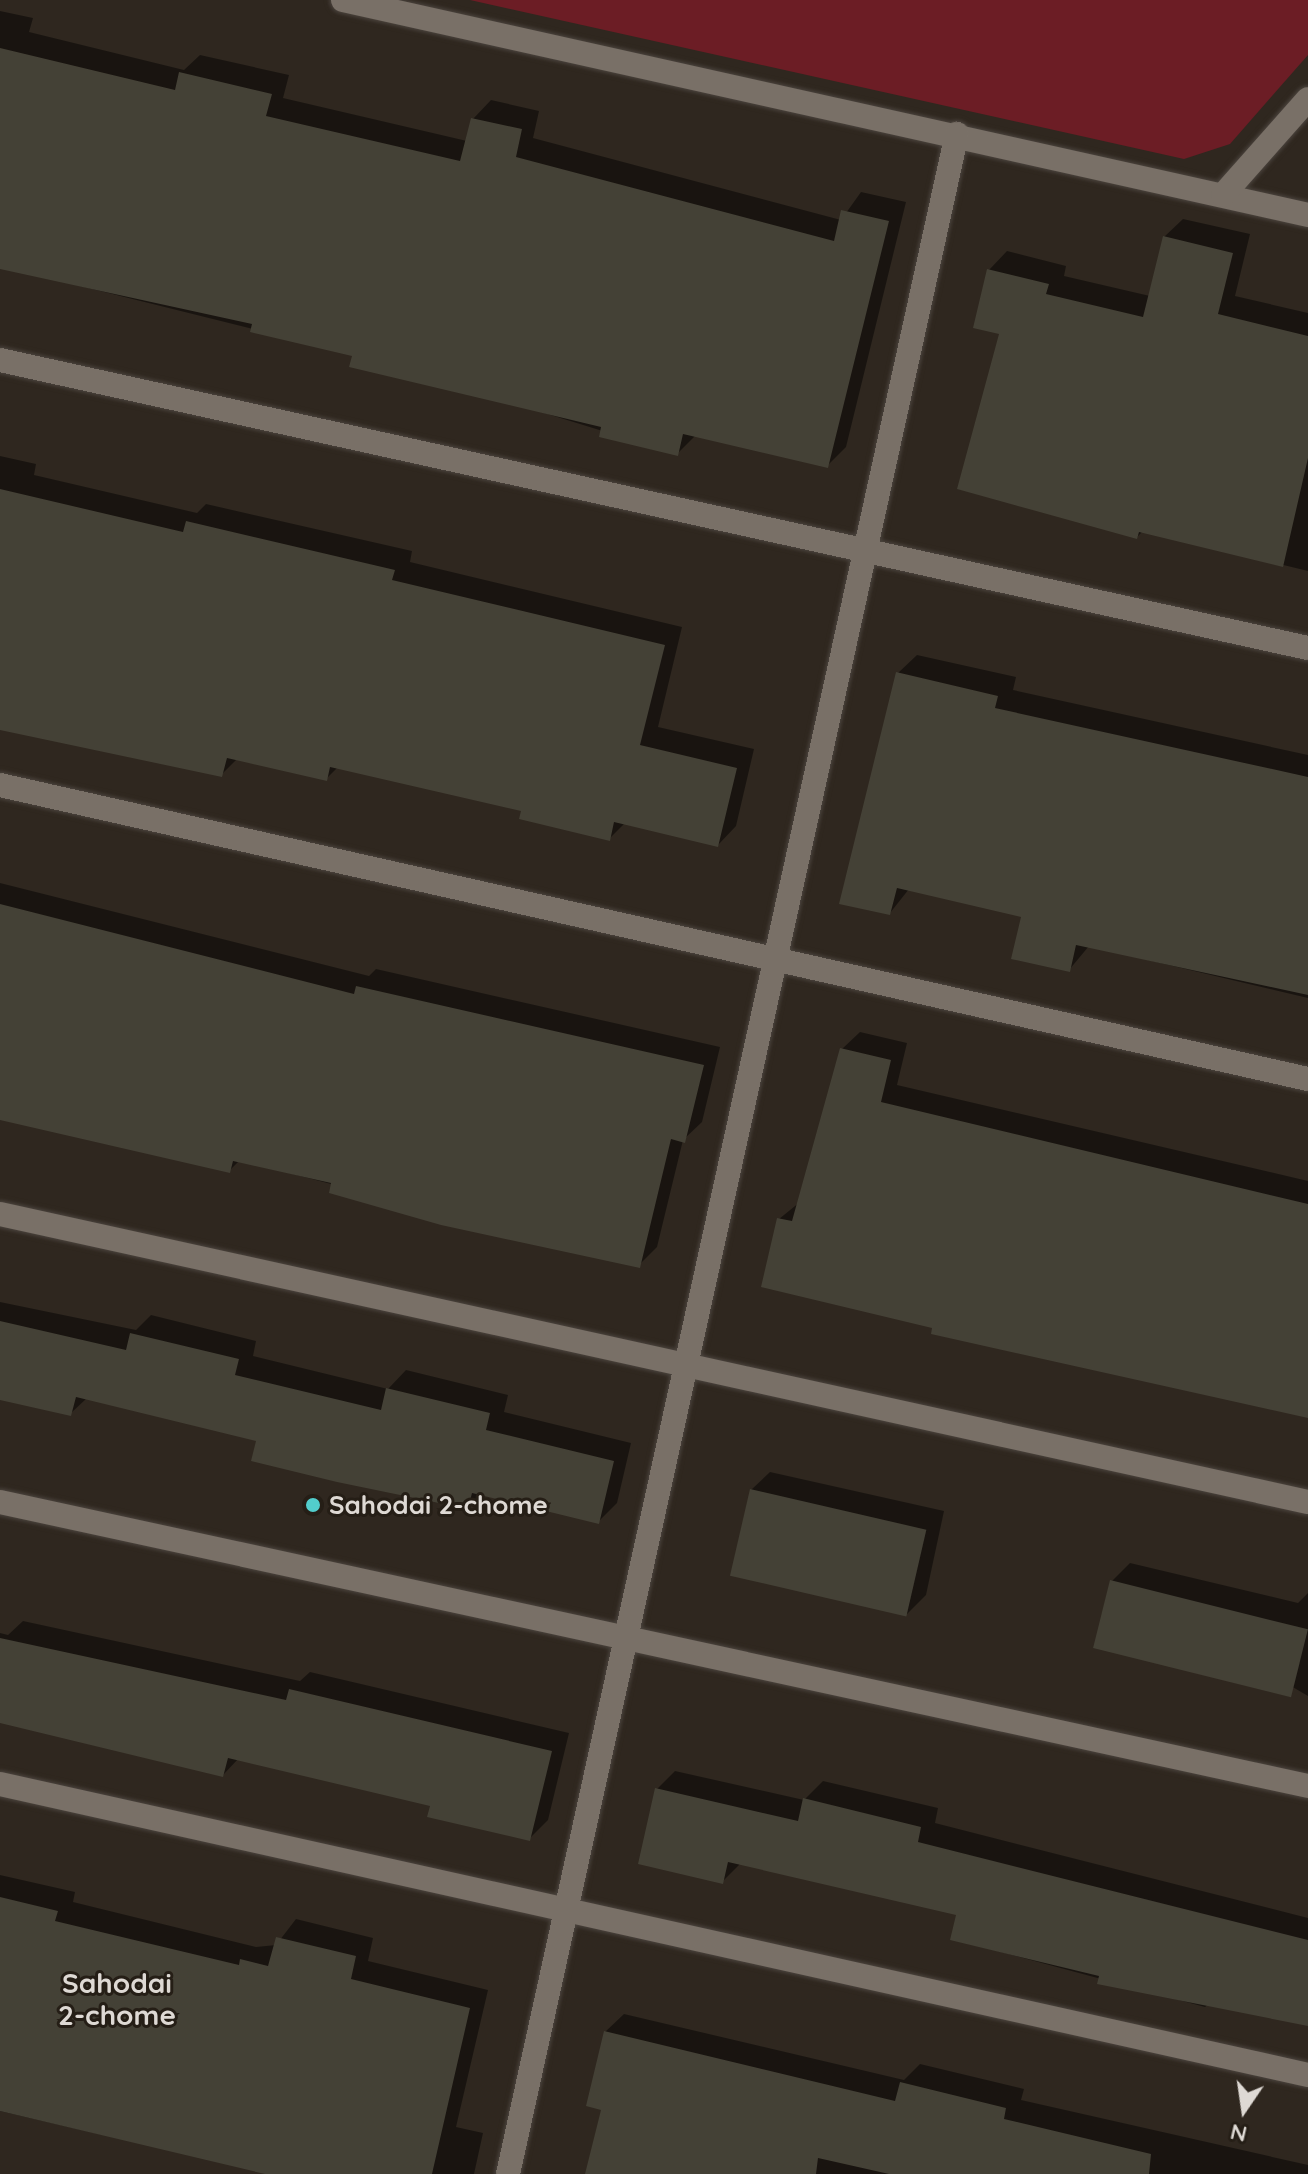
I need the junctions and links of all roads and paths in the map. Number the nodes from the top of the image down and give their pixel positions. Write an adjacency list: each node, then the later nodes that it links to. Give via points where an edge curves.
1 (343, 0): 3 (street)
2 (1308, 99): 4 (street)
3 (957, 134): 4 (street); 7 (street)
4 (1223, 195): 5 (street)
5 (1308, 215)
6 (0, 360): 7 (street)
7 (867, 550): 8 (street); 10 (street)
8 (1308, 648)
9 (0, 785): 10 (street)
10 (777, 961): 11 (street); 13 (street)
11 (1308, 1079)
12 (0, 1214): 13 (street)
13 (688, 1365): 15 (street); 16 (street)
14 (0, 1502): 16 (street)
15 (1308, 1502)
16 (628, 1635): 18 (street); 19 (street)
17 (0, 1784): 19 (street)
18 (1308, 1786)
19 (567, 1908): 20 (street); 21 (street)
20 (1308, 2075)
21 (508, 2174)

